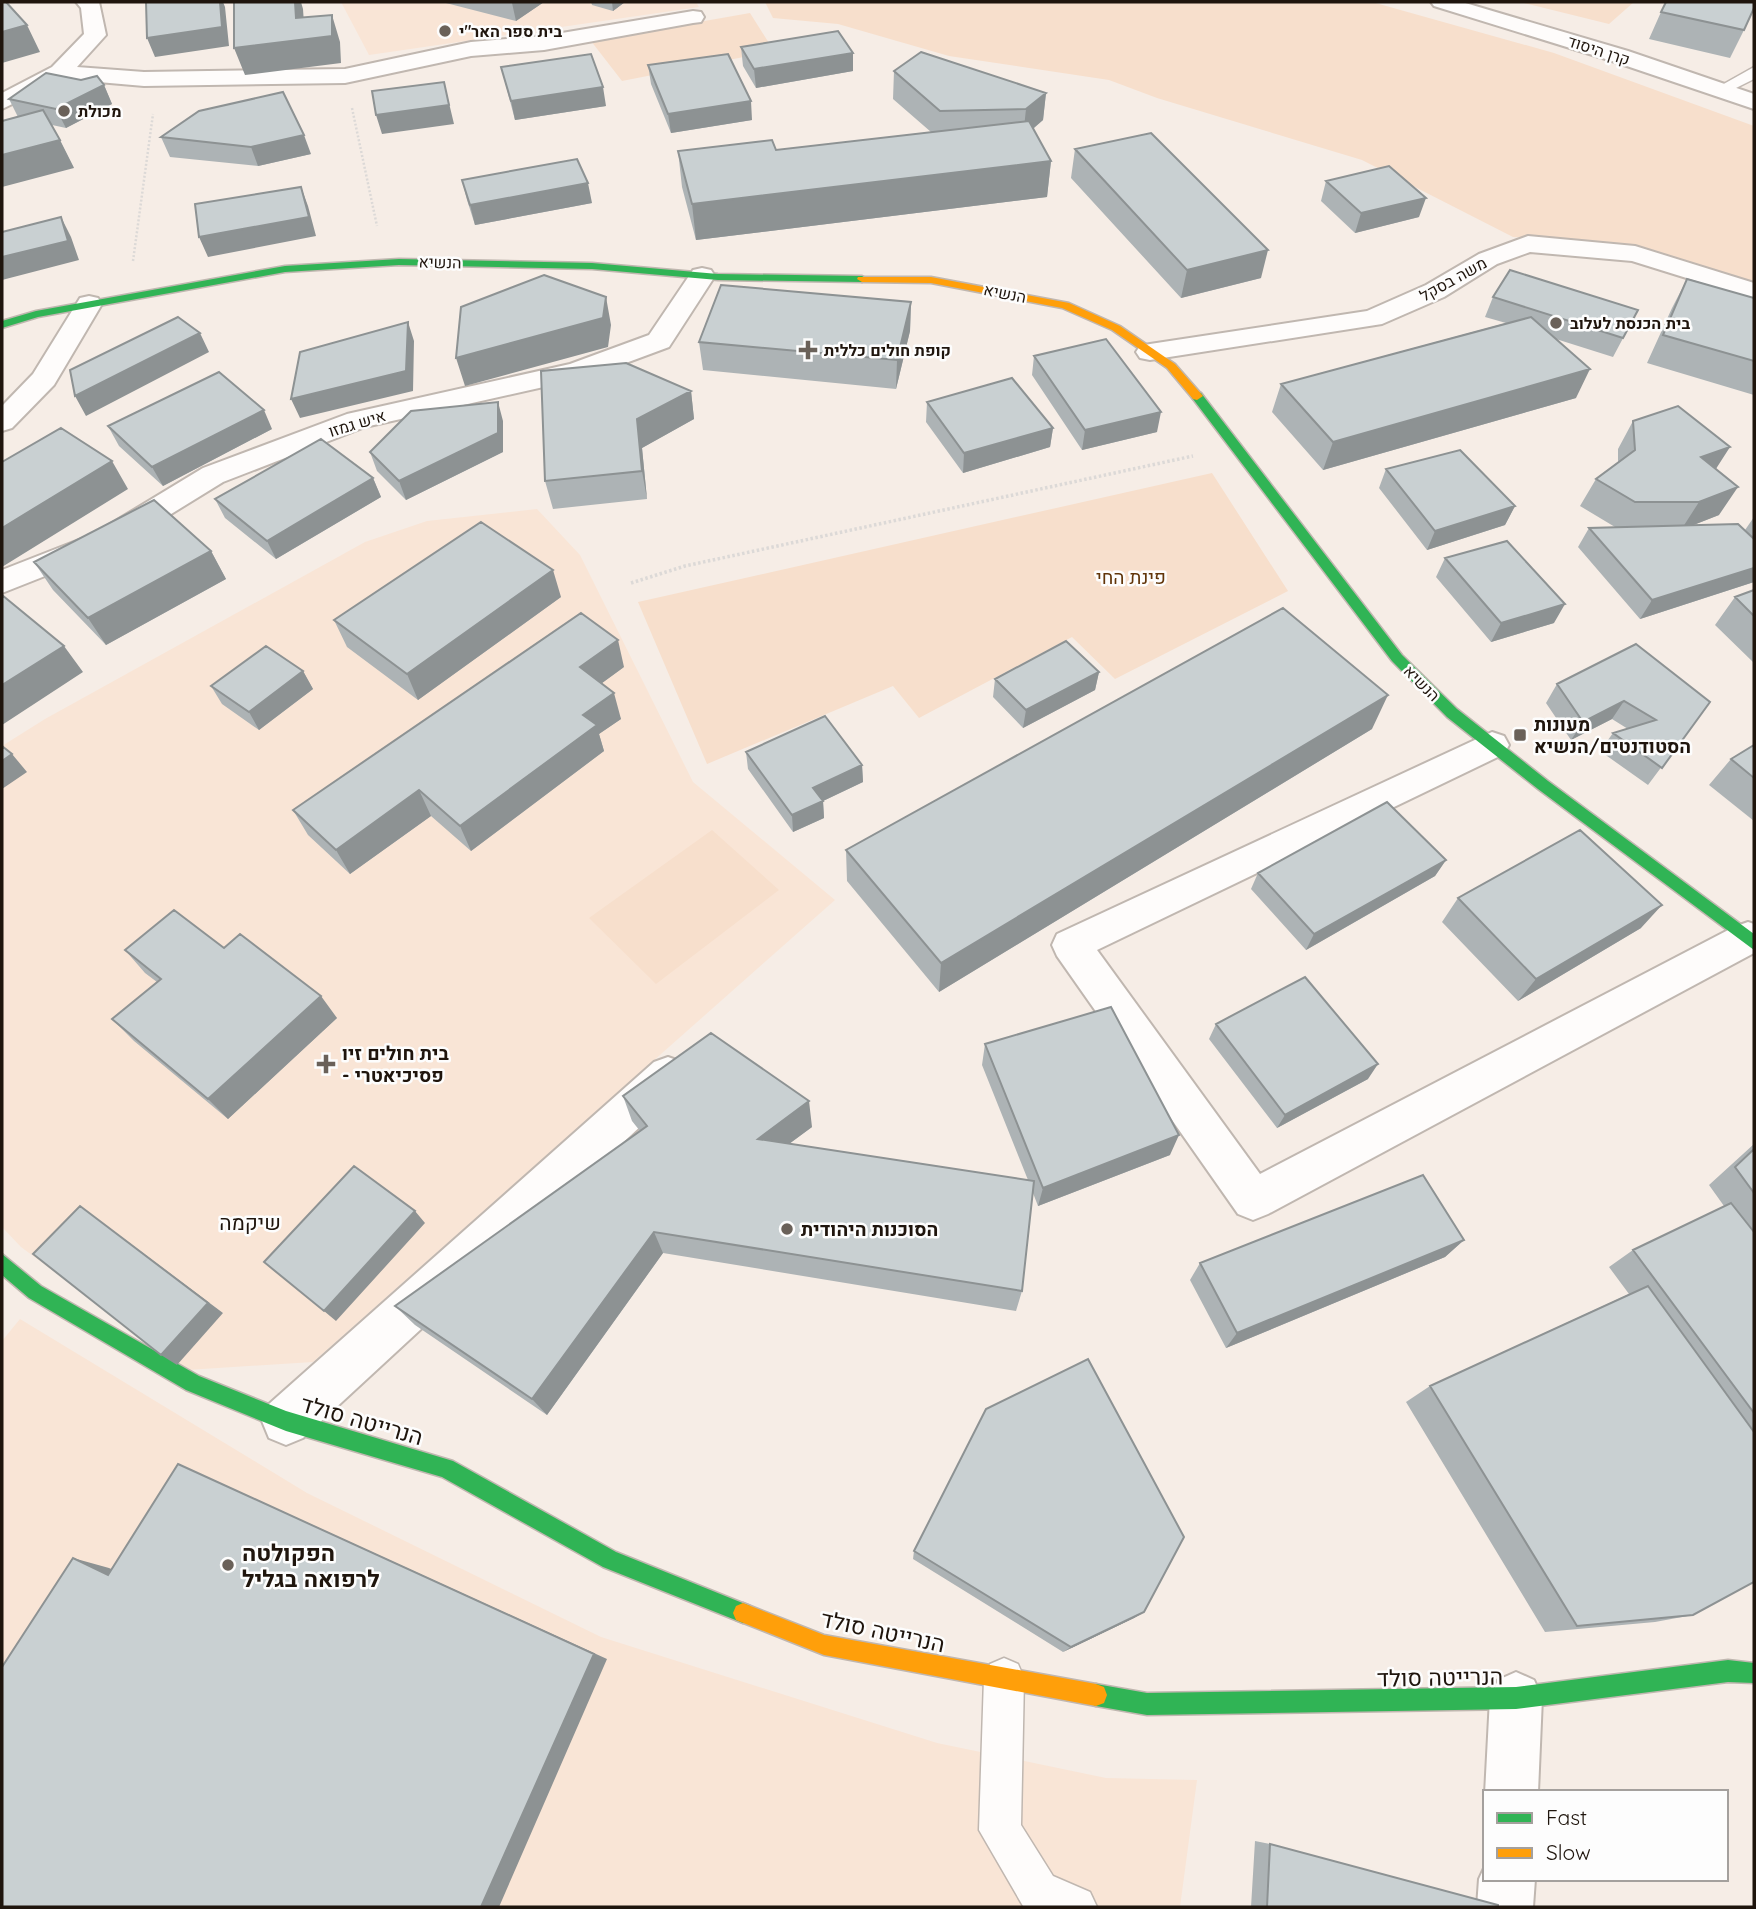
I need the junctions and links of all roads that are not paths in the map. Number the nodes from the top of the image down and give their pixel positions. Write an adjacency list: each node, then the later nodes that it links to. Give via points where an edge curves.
1 (86, 2): 4 (street, via 91,5 95,35)
2 (1441, 2): 6 (street, קרן היסוד)
3 (693, 17): 4 (street, via 544,43 471,49 345,76 157,79)
4 (60, 72): 7 (street)
5 (1754, 72): 6 (lane)
6 (1722, 90): 8 (street, קרן היסוד)
7 (2, 102)
8 (1754, 102)
9 (702, 276): 11 (street, הנשיא, via 592,266 385,263 285,270); 13 (street, הנשיא, via 931,280 1010,293 1065,305 1116,328); 15 (street, איש גמזו, via 659,341 578,371 357,419 213,475 105,541)
10 (1754, 291): 13 (street, משה בסקל, via 1635,254 1528,244 1488,259 1435,291 1374,318)
11 (89, 304): 12 (street, הנשיא); 14 (street, via 44,379)
12 (2, 325)
13 (1150, 352): 16 (street, הנשיא, via 1171,366 1237,446 1397,658)
14 (2, 422)
15 (2, 582)
16 (1492, 745): 17 (street, הנשיא); 17 (street, via 1071,945 1253,1200)
17 (1751, 941)
18 (690, 1054): 20 (street)
19 (2, 1264): 20 (street, הנרייטה סולד, via 35,1292 193,1383)
20 (286, 1421): 22 (street, הנרייטה סולד, via 446,1468 610,1560 824,1645)
21 (1754, 1673): 23 (street, הנרייטה סולד, via 1728,1671)
22 (1004, 1678): 23 (street, הנרייטה סולד, via 1147,1704); 26 (lane, via 1000,1830 1038,1891)
23 (1516, 1698): 24 (street)
24 (1511, 1790)
25 (1507, 1881): 27 (street)
26 (1075, 1907)
27 (1505, 1907)

